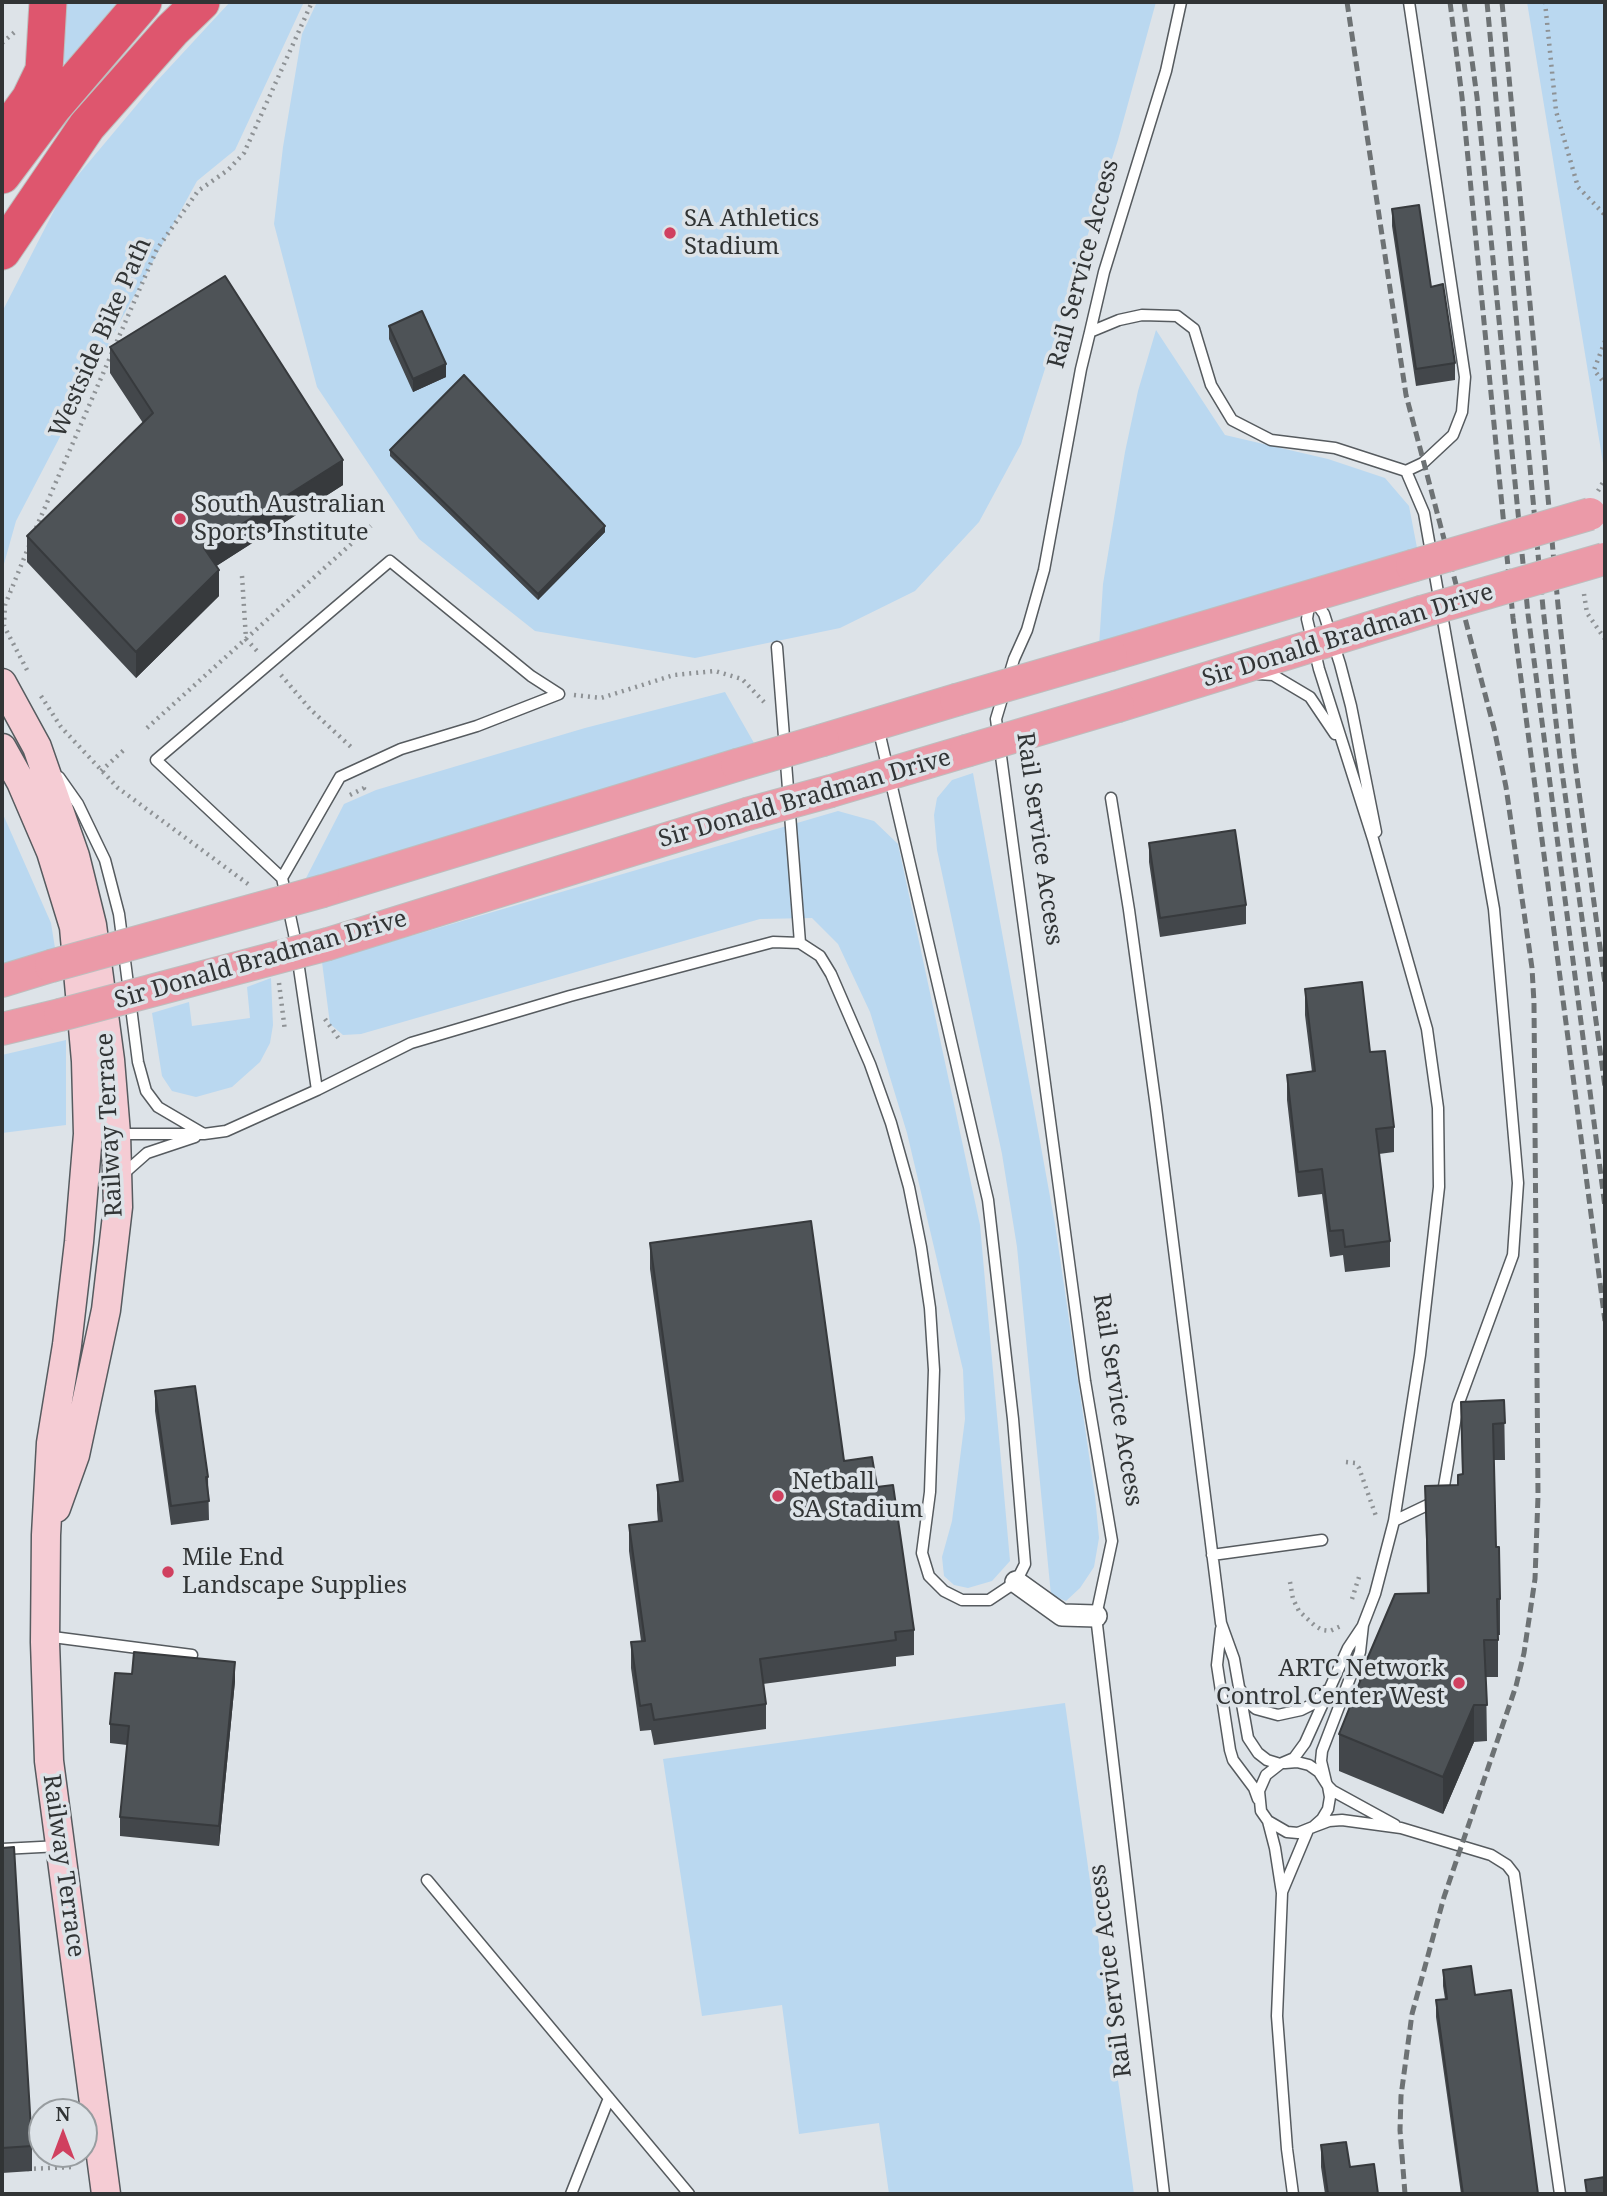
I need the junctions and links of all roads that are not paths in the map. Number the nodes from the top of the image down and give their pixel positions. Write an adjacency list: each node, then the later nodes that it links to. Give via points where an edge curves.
1 (48, 2): 6 (highway, via 44,70 30,99)
2 (143, 2): 7 (highway)
3 (201, 2): 8 (highway, via 87,126)
4 (1181, 2): 9 (lane, Rail Service Access, via 1166,71)
5 (1409, 2): 10 (lane, via 1465,377 1462,412 1453,435 1423,463)
6 (2, 137)
7 (2, 175)
8 (2, 251)
9 (1090, 332): 10 (lane, via 1142,315 1177,316 1194,329 1211,385 1232,420 1271,440 1335,448); 38 (lane, Rail Service Access, via 1044,570 996,719 1085,1381 1112,1541)
10 (1406, 471): 33 (lane, via 1424,513 1494,909 1518,1183 1513,1255 1458,1405 1442,1498)
11 (1598, 512): 13 (main road, Sir Donald Bradman Drive, bridge)
12 (1604, 559): 14 (main road, Sir Donald Bradman Drive, bridge)
13 (1310, 596): 14 (lane, via 1307,619); 14 (lane, via 1324,614); 18 (main road, Sir Donald Bradman Drive, bridge)
14 (1322, 643): 16 (main road, Sir Donald Bradman Drive); 21 (lane); 24 (lane, via 1351,706)
15 (777, 647): 26 (lane)
16 (1231, 671): 21 (lane, via 1273,675 1310,697); 22 (main road, Sir Donald Bradman Drive, bridge)
17 (2, 683): 19 (main road, Railway Terrace)
18 (877, 724): 22 (lane); 27 (main road, Sir Donald Bradman Drive, bridge, via 323,891)
19 (37, 747): 30 (main road, Railway Terrace, via 75,856 92,925 110,1060); 31 (lane, via 78,804 105,860 120,914 138,1062 146,1091 158,1107)
20 (2, 748): 30 (main road, Railway Terrace, via 51,852 74,927 86,1061)
21 (1345, 752): 24 (lane)
22 (889, 774): 28 (main road, Sir Donald Bradman Drive, bridge, via 328,944); 37 (lane, via 988,1200 1025,1564)
23 (1111, 799): 36 (lane, via 1154,1094)
24 (1382, 872): 33 (lane, via 1427,1029 1438,1108 1439,1187 1420,1355)
25 (282, 878): 25 (lane, via 156,760 390,561 559,694 401,749 340,777); 29 (lane)
26 (800, 943): 29 (lane, via 773,942 411,1043); 37 (lane, via 820,956 831,974 870,1064 902,1161 921,1247 933,1370 930,1492 922,1553 929,1576 962,1600 989,1600)
27 (2, 981)
28 (2, 1029)
29 (317, 1090): 31 (lane, via 226,1131)
30 (102, 1134): 31 (lane); 32 (main road, Railway Terrace); 34 (main road, Railway Terrace, via 78,1256 51,1443)
31 (204, 1134): 32 (lane, via 147,1153)
32 (117, 1179): 34 (main road, Railway Terrace, via 106,1310 91,1386 75,1455)
33 (1394, 1521): 40 (lane)
34 (46, 1535): 41 (main road, Railway Terrace)
35 (1322, 1540): 36 (lane)
36 (1212, 1555): 39 (lane)
37 (1016, 1582): 38 (street, via 1062,1615)
38 (1096, 1616): 59 (lane, Rail Service Access)
39 (1221, 1623): 44 (lane); 47 (lane, via 1217,1665 1230,1749)
40 (1363, 1625): 43 (lane); 46 (lane, via 1360,1652 1322,1751)
41 (45, 1636): 42 (lane); 51 (main road, Railway Terrace, via 49,1761)
42 (192, 1655)
43 (1335, 1678): 44 (lane, via 1315,1703 1278,1715 1256,1709); 45 (lane, via 1306,1744)
44 (1238, 1684): 45 (lane, via 1242,1718 1252,1746 1267,1760)
45 (1283, 1764): 46 (lane, via 1309,1765); 47 (lane, via 1266,1775)
46 (1327, 1784): 49 (lane); 50 (lane, via 1328,1809)
47 (1258, 1800): 48 (lane)
48 (1268, 1821): 50 (lane, via 1287,1832); 54 (lane)
49 (1401, 1828): 50 (lane, via 1342,1820); 61 (lane, via 1491,1855 1514,1874)
50 (1311, 1829): 54 (lane)
51 (60, 1846): 52 (lane); 56 (main road, Railway Terrace)
52 (2, 1849)
53 (427, 1880): 55 (lane)
54 (1282, 1893): 60 (lane, via 1277,2016)
55 (608, 2098): 57 (lane); 58 (lane)
56 (106, 2194)
57 (571, 2194)
58 (689, 2194)
59 (1164, 2194)
60 (1293, 2194)
61 (1560, 2194)

